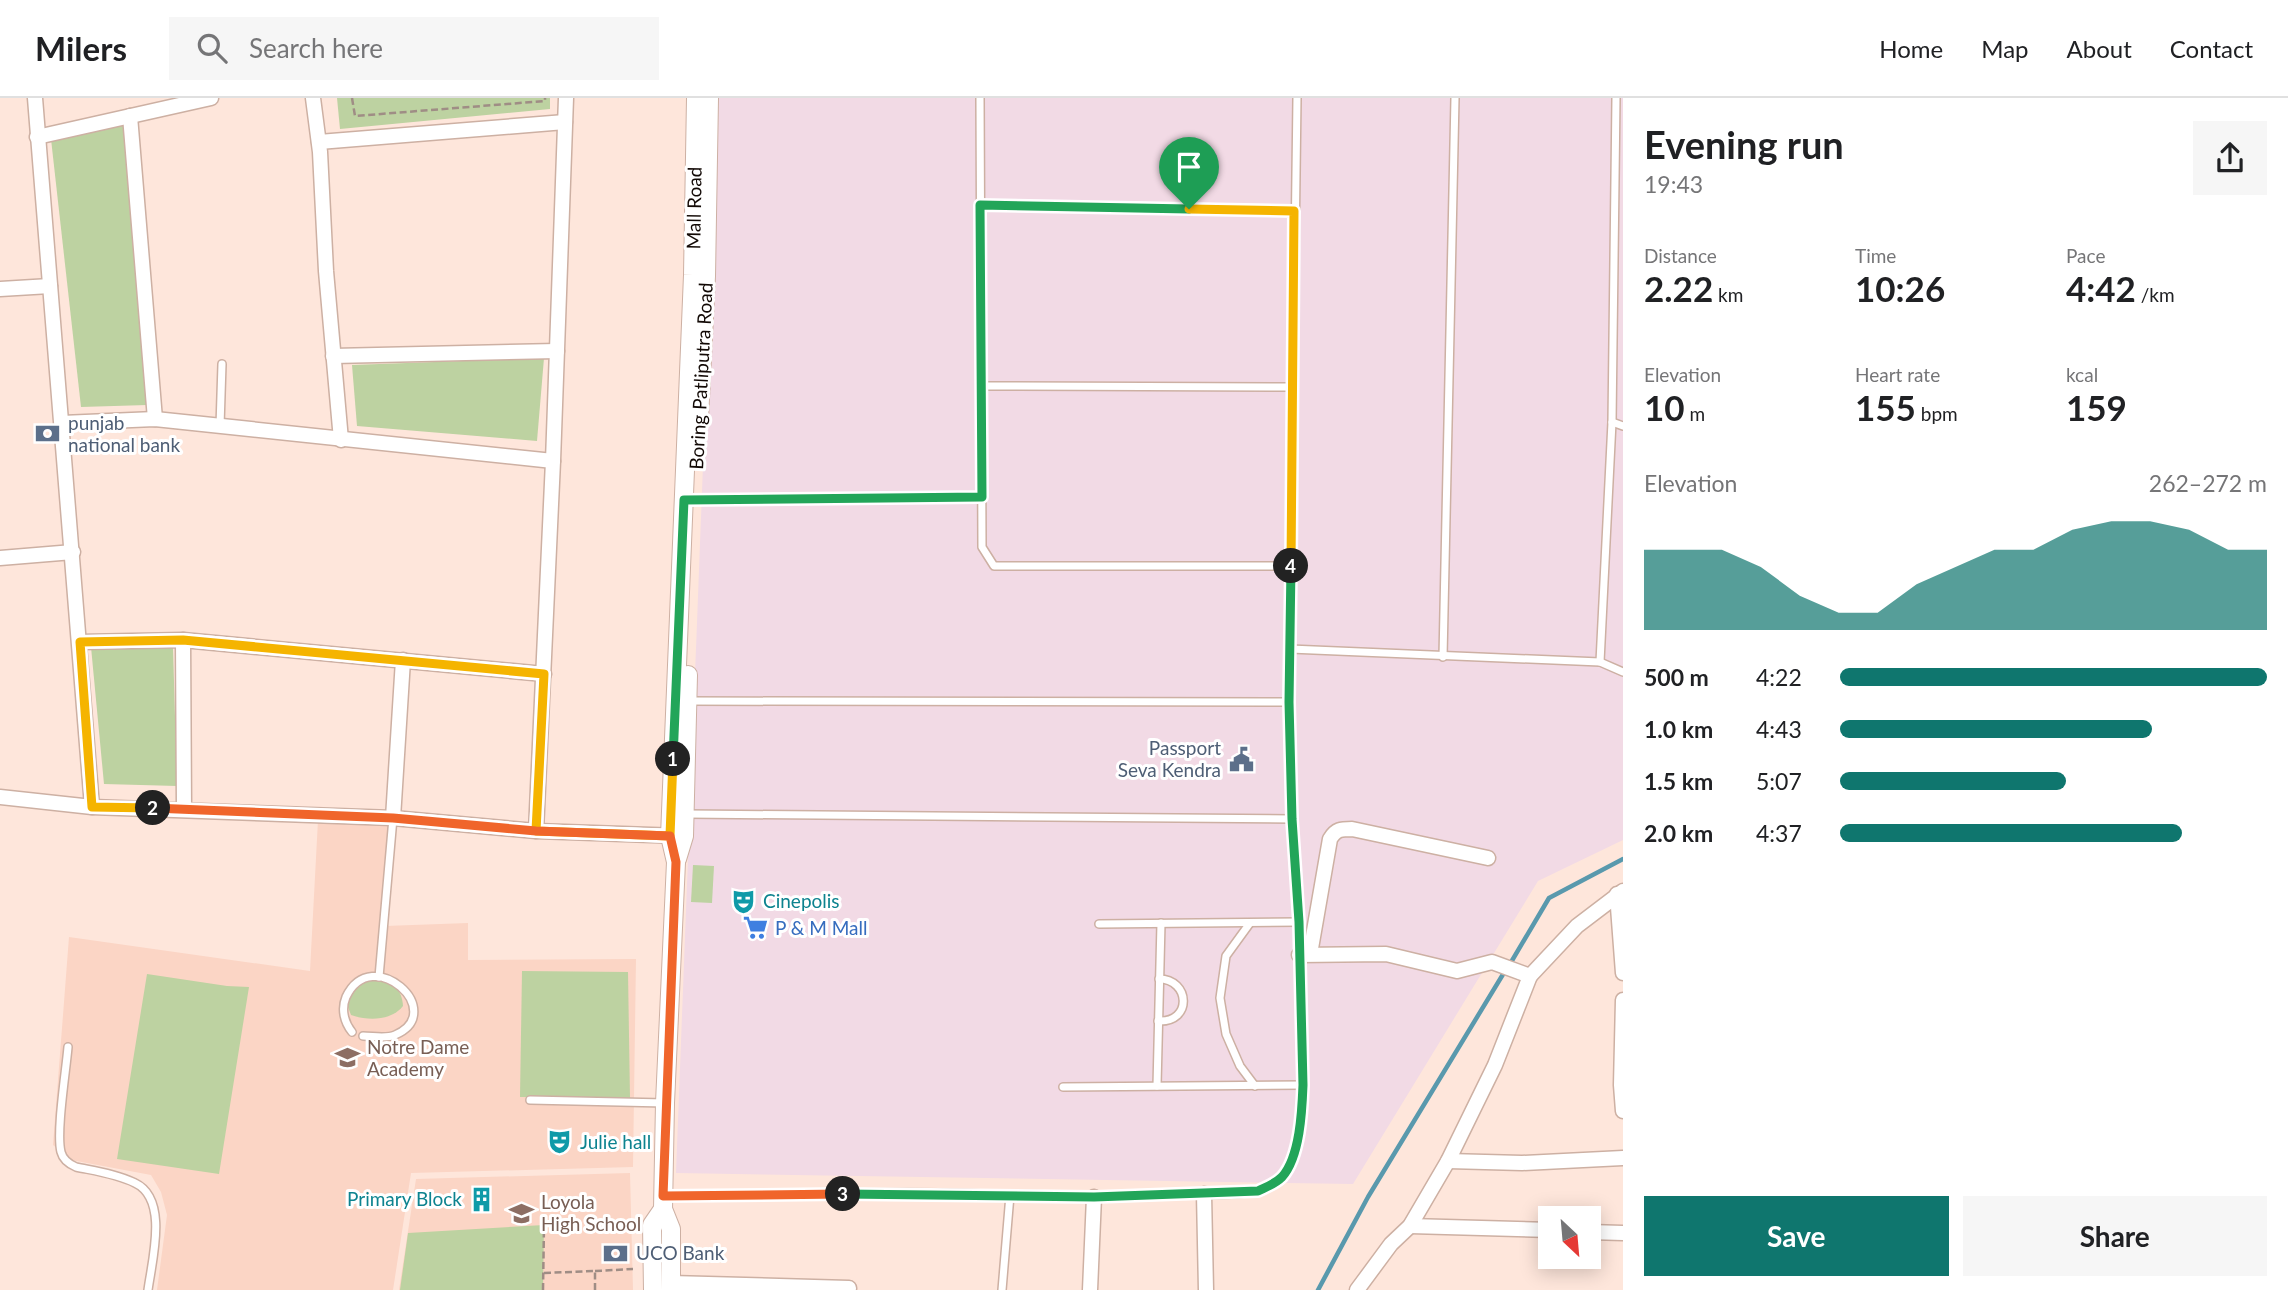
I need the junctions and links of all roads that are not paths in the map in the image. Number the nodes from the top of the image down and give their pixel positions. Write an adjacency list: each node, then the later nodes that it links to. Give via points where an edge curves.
1 (35, 98): 12 (street)
2 (211, 98): 10 (street)
3 (313, 98): 13 (street)
4 (566, 98): 11 (street)
5 (980, 98): 14 (lane)
6 (1297, 98): 15 (lane)
7 (1455, 98): 38 (lane)
8 (1616, 98): 24 (lane)
9 (702, 100): 31 (street, Mall Road, via 700,276)
10 (130, 116): 12 (street); 23 (street)
11 (565, 122): 13 (street); 18 (street)
12 (37, 137): 16 (street)
13 (319, 142): 19 (street)
14 (980, 205): 15 (lane); 21 (lane)
15 (1294, 211): 22 (lane)
16 (50, 286): 17 (street); 25 (street)
17 (0, 289)
18 (557, 351): 19 (street); 29 (street)
19 (333, 356): 28 (street)
20 (222, 364): 27 (lane)
21 (981, 386): 22 (lane); 30 (lane)
22 (1293, 387): 34 (lane)
23 (155, 419): 25 (street); 27 (street)
24 (1612, 422): 26 (lane); 40 (lane)
25 (62, 423): 32 (street)
26 (1623, 426)
27 (220, 427): 28 (street)
28 (341, 440): 29 (street)
29 (553, 461): 42 (street)
30 (982, 497): 31 (lane); 34 (lane, via 982,547 994,566)
31 (689, 501): 43 (street, Mall Road)
32 (73, 552): 33 (street); 36 (street)
33 (0, 558)
34 (1291, 566): 37 (lane)
35 (183, 640): 36 (street); 39 (street); 47 (street)
36 (80, 642): 46 (street)
37 (1290, 649): 38 (lane); 44 (lane)
38 (1443, 657): 40 (lane)
39 (403, 660): 42 (street); 49 (street)
40 (1600, 662): 41 (lane)
41 (1623, 672)
42 (544, 674): 51 (street)
43 (681, 701): 44 (lane); 48 (street, Mall Road)
44 (1289, 702): 50 (lane)
45 (0, 797): 46 (street)
46 (92, 807): 47 (street)
47 (184, 809): 49 (street)
48 (678, 814): 50 (lane); 52 (street, Mall Road)
49 (393, 818): 51 (street); 62 (lane)
50 (1292, 819): 55 (lane)
51 (536, 831): 52 (street)
52 (677, 836): 74 (street, Mall Road)
53 (1488, 858): 59 (street, via 1352,830 1335,832)
54 (1620, 892): 60 (street); 61 (street)
55 (1299, 922): 57 (lane); 59 (lane)
56 (1161, 923): 57 (lane); 58 (lane); 63 (lane)
57 (1250, 923): 71 (lane, via 1226,956 1220,998 1226,1034)
58 (1099, 924)
59 (1305, 955): 61 (street, via 1386,954 1457,971 1482,962 1499,962); 69 (lane)
60 (1623, 973)
61 (1525, 974): 77 (street, via 1495,1065)
62 (379, 976): 66 (lane, via 363,980 346,995 346,1025); 67 (lane, via 407,992 411,1021 393,1036)
63 (1159, 979): 65 (lane); 65 (lane, via 1173,980 1182,998 1178,1018)
64 (1623, 1000): 75 (street)
65 (1158, 1021): 70 (lane)
66 (352, 1032)
67 (363, 1036)
68 (68, 1047): 88 (lane, via 61,1155 69,1164 134,1182 149,1194 156,1230)
69 (1303, 1085): 71 (lane); 78 (lane, via 1297,1140 1281,1178 1258,1191)
70 (1157, 1086): 71 (lane); 72 (lane)
71 (1255, 1086)
72 (1063, 1087)
73 (530, 1100): 74 (lane)
74 (665, 1103): 81 (street, Mall Road)
75 (1623, 1111)
76 (1623, 1158): 77 (street)
77 (1448, 1161): 82 (street)
78 (1204, 1194): 80 (lane); 92 (street)
79 (1010, 1195): 80 (lane); 81 (lane); 90 (lane)
80 (1094, 1197): 91 (street)
81 (663, 1202): 86 (street, via 671,1229); 89 (street, via 652,1225)
82 (1410, 1226): 83 (street); 93 (street)
83 (1538, 1230)
84 (1601, 1232): 85 (street)
85 (1623, 1233)
86 (671, 1286): 87 (street)
87 (849, 1288)
88 (148, 1290)
89 (653, 1290)
90 (1002, 1290)
91 (1090, 1290)
92 (1206, 1290)
93 (1357, 1290)

